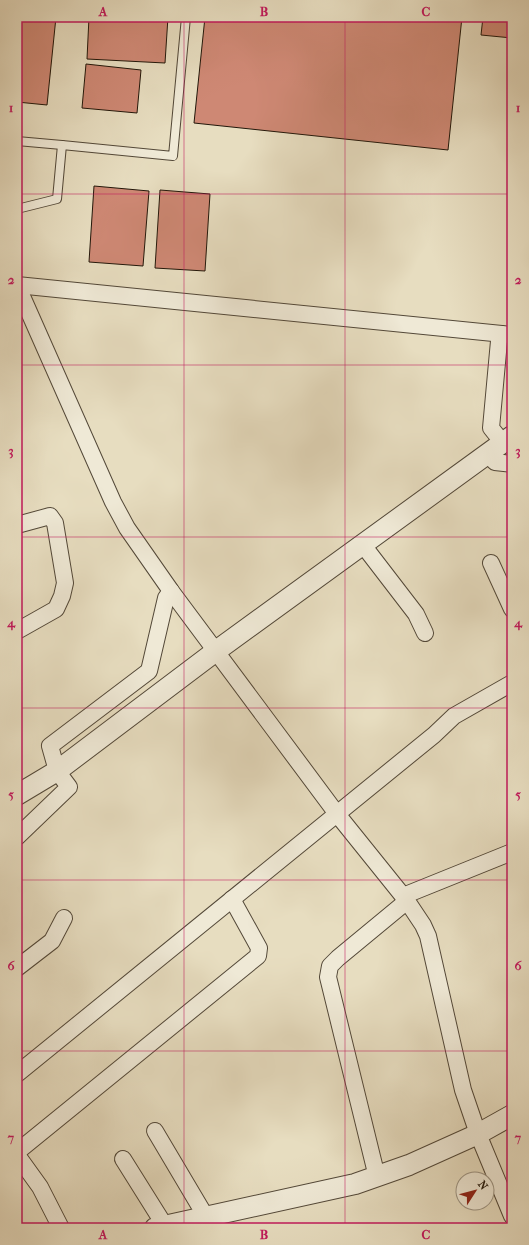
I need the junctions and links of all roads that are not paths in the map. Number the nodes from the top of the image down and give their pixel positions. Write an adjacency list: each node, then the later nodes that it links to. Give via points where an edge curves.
1 (186, 17): 3 (lane, via 173,156)
2 (17, 141): 3 (lane)
3 (62, 145): 4 (lane, via 57,199)
4 (17, 209)
5 (17, 285): 6 (street); 12 (street, via 112,502)
6 (507, 334): 7 (street, via 499,341 491,428)
7 (501, 444): 8 (street, via 495,462); 10 (street)
8 (512, 464)
9 (17, 525): 14 (street, via 50,516 55,523 65,583 56,609)
10 (363, 544): 15 (street, via 416,614); 16 (street)
11 (491, 563): 13 (street)
12 (171, 591): 16 (street); 18 (street, via 166,598 149,671 50,746)
13 (512, 609)
14 (17, 630)
15 (426, 633)
16 (216, 651): 18 (street); 20 (street)
17 (512, 683): 20 (street, via 454,716)
18 (57, 771): 19 (street); 21 (street, via 69,787)
19 (17, 795)
20 (337, 814): 23 (street); 24 (street)
21 (17, 837)
22 (512, 852): 24 (street)
23 (232, 899): 27 (street); 31 (street, via 259,948 258,956)
24 (405, 899): 30 (street, via 428,936 463,1090); 33 (street, via 330,966 328,977)
25 (64, 918): 26 (street, via 52,941)
26 (17, 968)
27 (17, 1074)
28 (509, 1121): 30 (street)
29 (155, 1131): 35 (street)
30 (478, 1134): 33 (street, via 409,1165); 34 (street)
31 (17, 1153): 37 (street, via 40,1187)
32 (123, 1159): 36 (street)
33 (377, 1176): 35 (street, via 355,1184)
34 (512, 1216)
35 (206, 1217): 36 (street)
36 (160, 1227)
37 (61, 1228)

